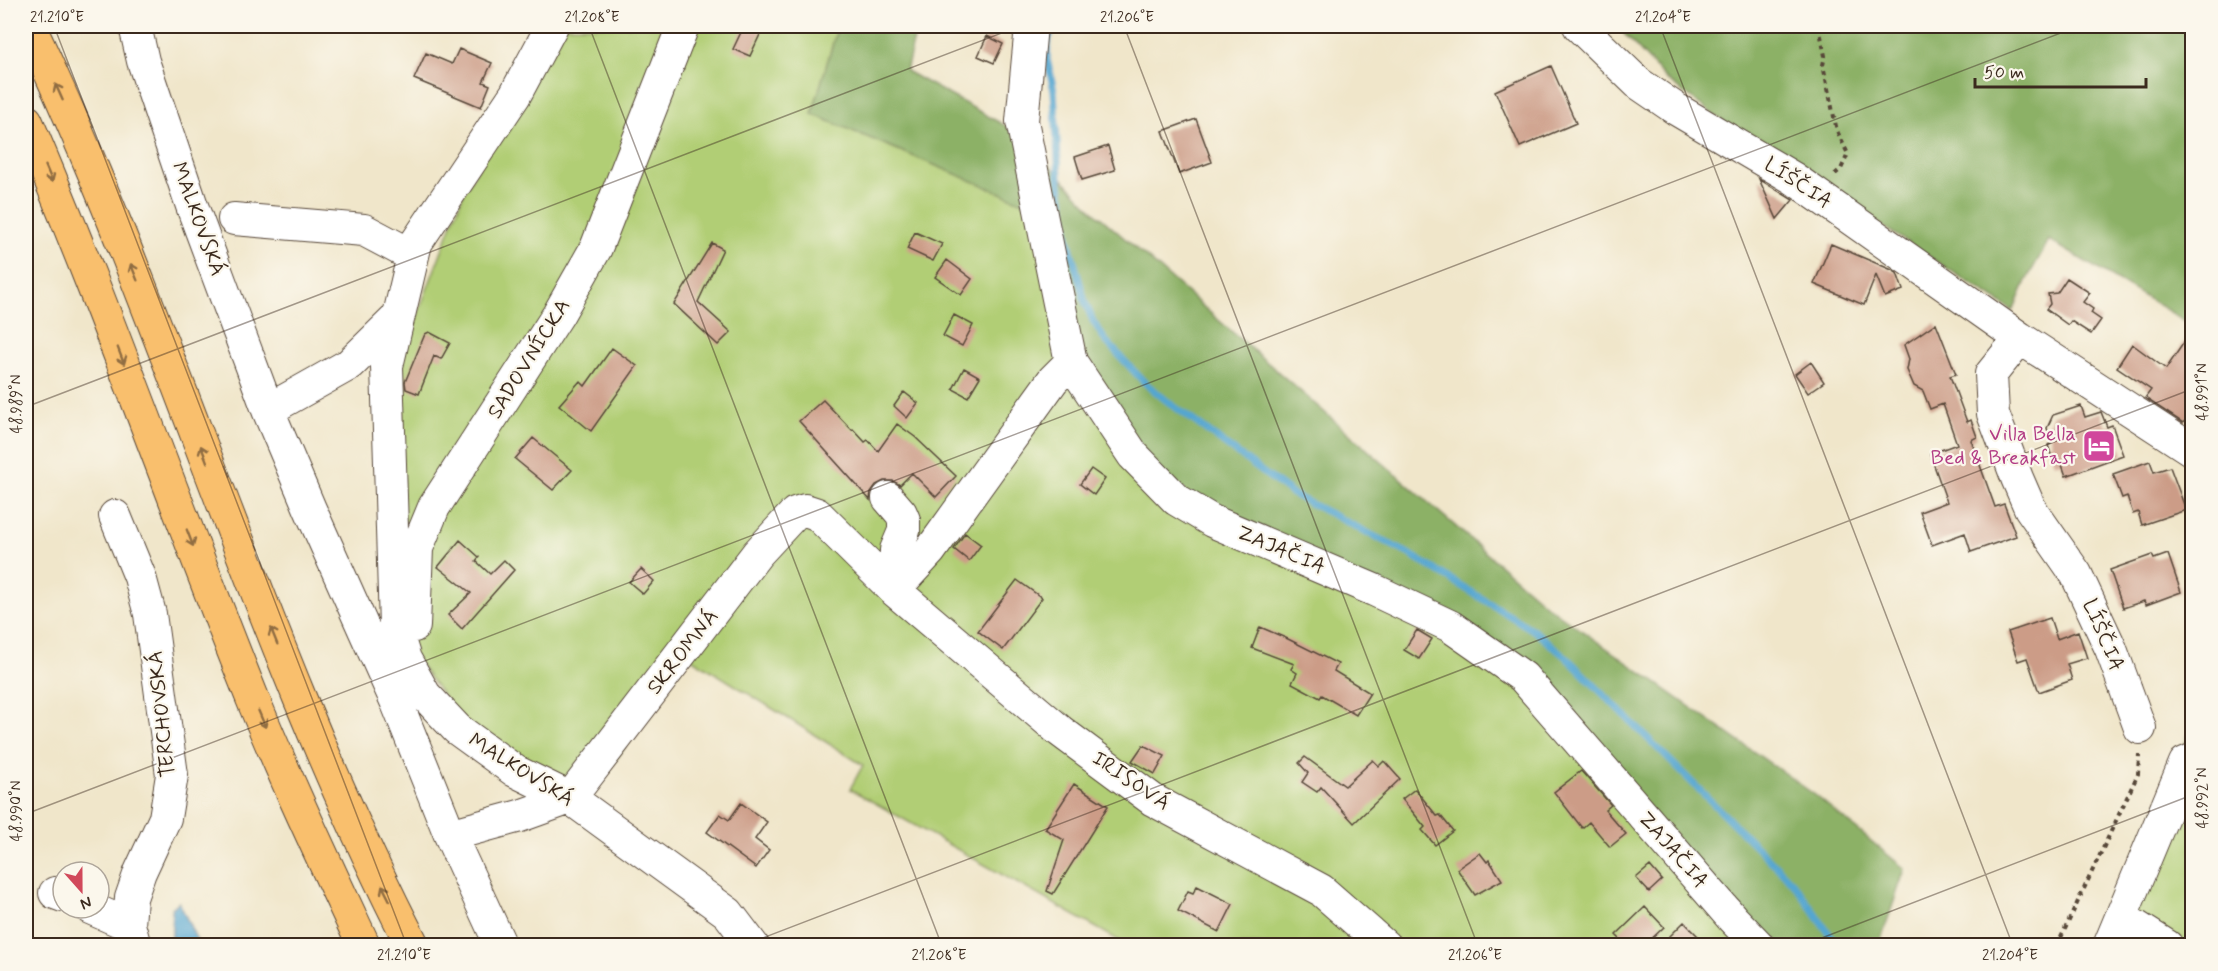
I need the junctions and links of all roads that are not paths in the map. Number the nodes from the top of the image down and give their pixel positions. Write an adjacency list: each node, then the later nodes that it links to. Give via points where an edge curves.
1 (29, 26): 27 (highway, one-way to 1, via 380,882 303,710 134,271)
2 (135, 26): 13 (street, MALKOVSKÁ, via 192,206)
3 (683, 26): 18 (street, SADOVNÍCKA, via 596,248 558,315 434,507 417,548 414,625)
4 (1030, 26): 12 (street, ZAJAČIA, via 1022,121)
5 (1579, 26): 11 (street, LÍŠČIA, via 1645,87 1676,109 1793,178)
6 (548, 27): 9 (street, MALKOVSKÁ, via 514,95 416,243)
7 (26, 121): 26 (highway, one-way to 26, via 255,703)
8 (234, 219): 9 (street, via 364,230)
9 (413, 256): 10 (street, MALKOVSKÁ)
10 (398, 317): 13 (street, via 350,364); 18 (street, MALKOVSKÁ, via 387,366 395,627 405,659)
11 (2020, 338): 14 (street, LÍŠČIA); 19 (street, LÍŠČIA, via 1991,374 1993,414 2030,508 2076,574 2111,649)
12 (1071, 362): 17 (street, via 1053,380 930,551); 31 (street, ZAJAČIA, via 1133,455 1177,500 1212,521 1450,626 1523,677 1732,919)
13 (267, 410): 22 (street, MALKOVSKÁ, via 397,703)
14 (2193, 450)
15 (888, 498): 17 (street, via 904,520 896,550)
16 (116, 516): 25 (street, TERCHOVSKÁ, via 150,614 172,776 165,818 131,898)
17 (894, 590): 21 (street, SKROMNÁ, via 817,514 805,510 795,513 757,554); 30 (street, IRISOVÁ, via 1060,731 1154,800 1321,890)
18 (425, 695): 21 (street, MALKOVSKÁ, via 456,729 515,771)
19 (2140, 728)
20 (2193, 760): 23 (street, via 2185,763)
21 (570, 798): 22 (street); 29 (street, MALKOVSKÁ, via 728,913)
22 (450, 835): 28 (street, MALKOVSKÁ)
23 (2121, 916): 32 (street); 33 (street)
24 (109, 920): 25 (street)
25 (132, 935)
26 (364, 945)
27 (413, 945)
28 (501, 945)
29 (753, 945)
30 (1385, 945)
31 (1759, 945)
32 (2109, 945)
33 (2167, 945)

